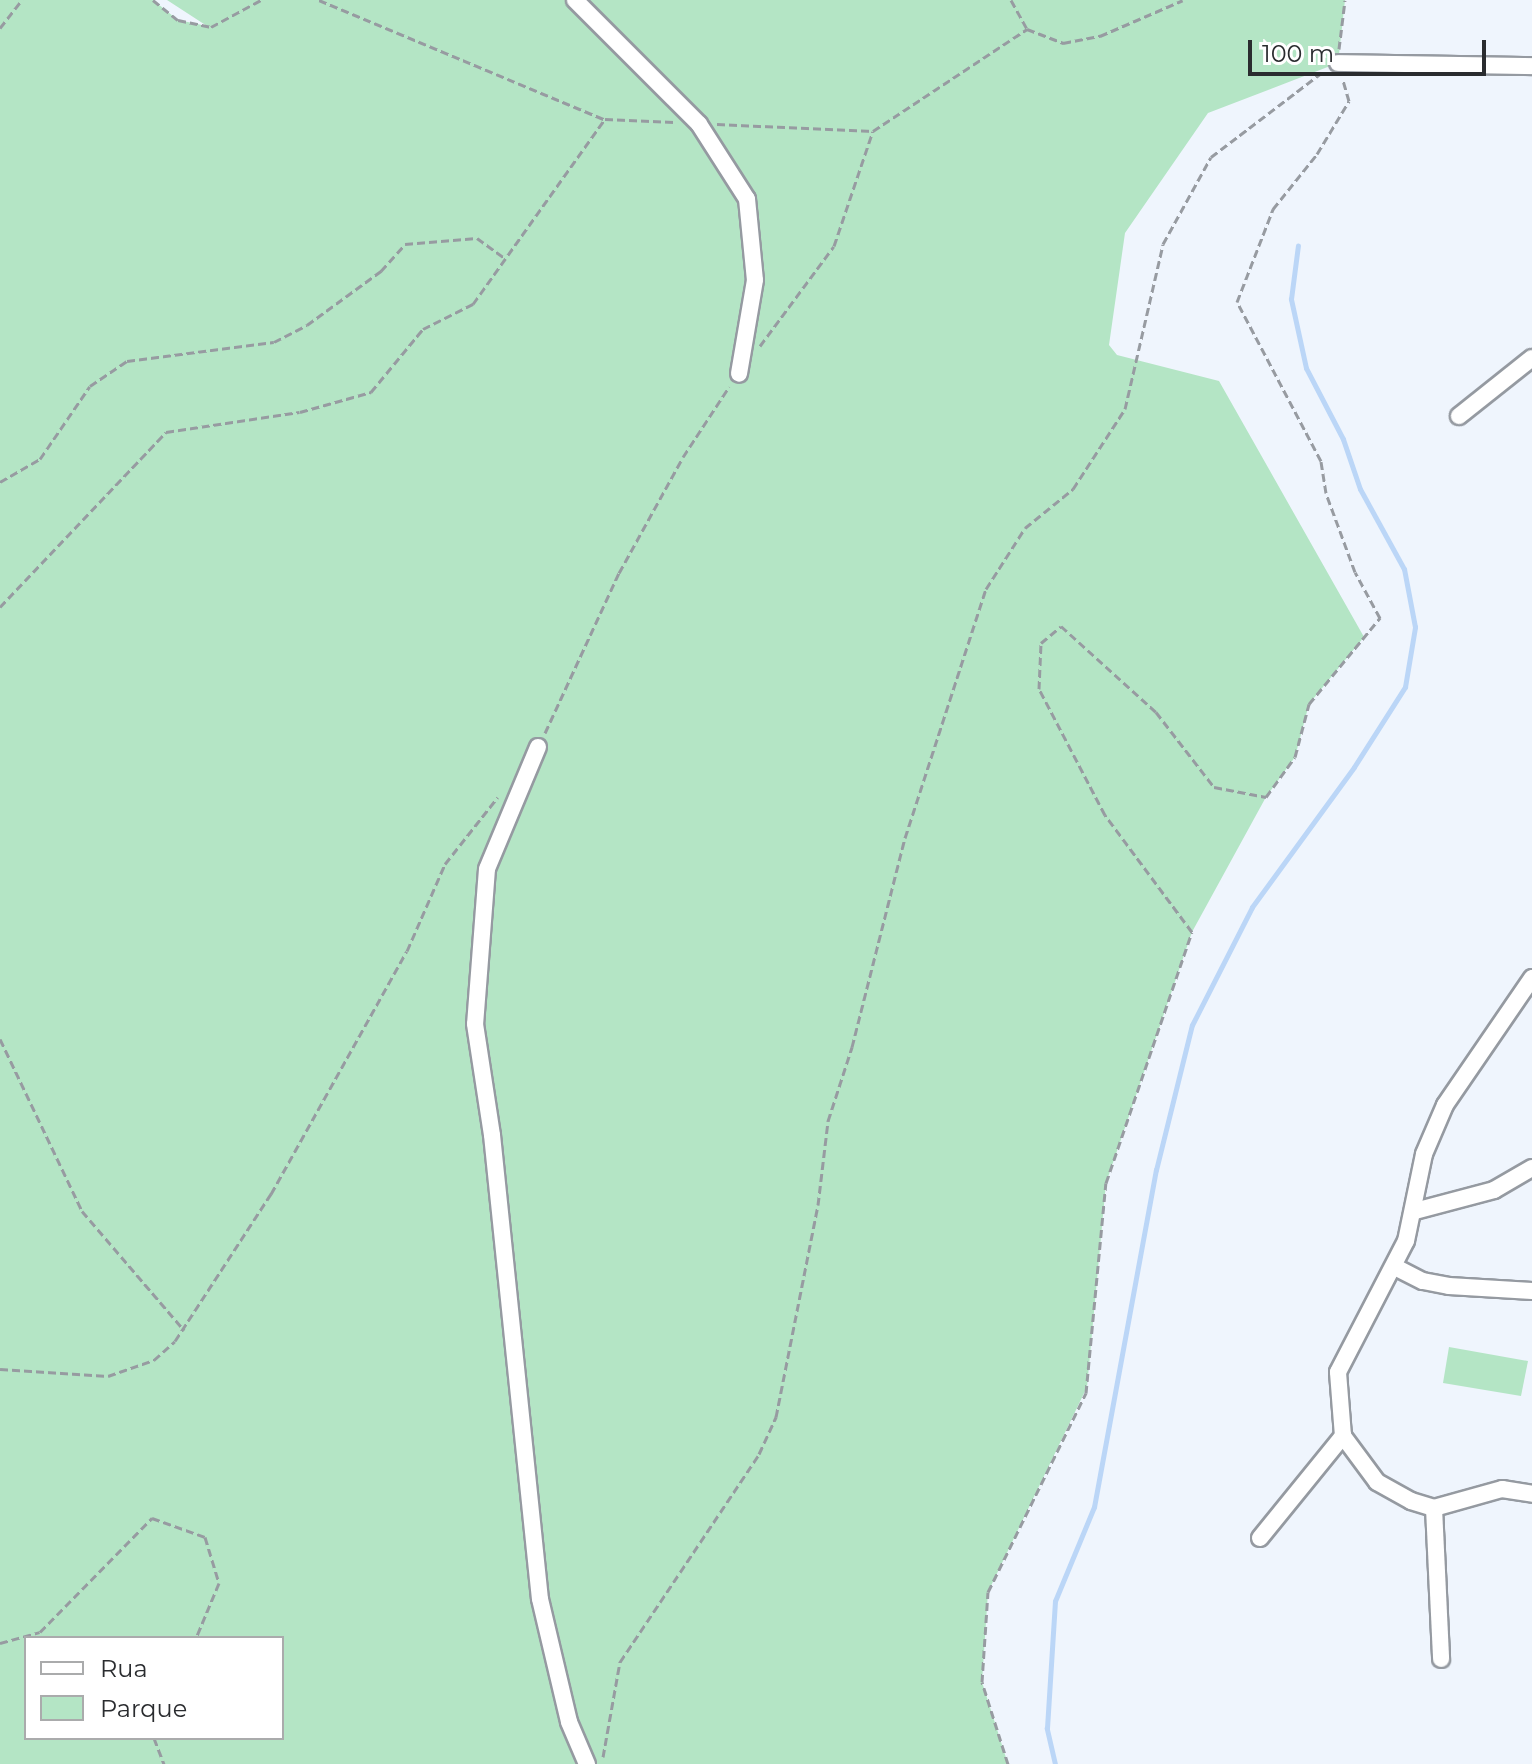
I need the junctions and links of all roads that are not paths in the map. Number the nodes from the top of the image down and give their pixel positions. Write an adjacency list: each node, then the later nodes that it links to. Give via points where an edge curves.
1 (575, 0): 5 (street, via 699,124 747,199 755,280)
2 (1338, 63): 3 (street)
3 (1532, 66)
4 (1532, 358): 6 (street)
5 (739, 374)
6 (1459, 416)
7 (538, 747): 18 (street, via 487,869 475,1024 492,1135 540,1599 569,1722)
8 (1532, 978): 10 (street, via 1445,1105 1424,1154)
9 (1532, 1168): 10 (street, via 1483,1194)
10 (1415, 1211): 11 (street)
11 (1395, 1267): 12 (street, via 1423,1281); 13 (street, via 1338,1372)
12 (1532, 1291)
13 (1343, 1436): 15 (street, via 1377,1482); 16 (street)
14 (1532, 1494): 15 (street, via 1502,1489)
15 (1434, 1508): 17 (street)
16 (1260, 1538)
17 (1441, 1659)
18 (587, 1764)

